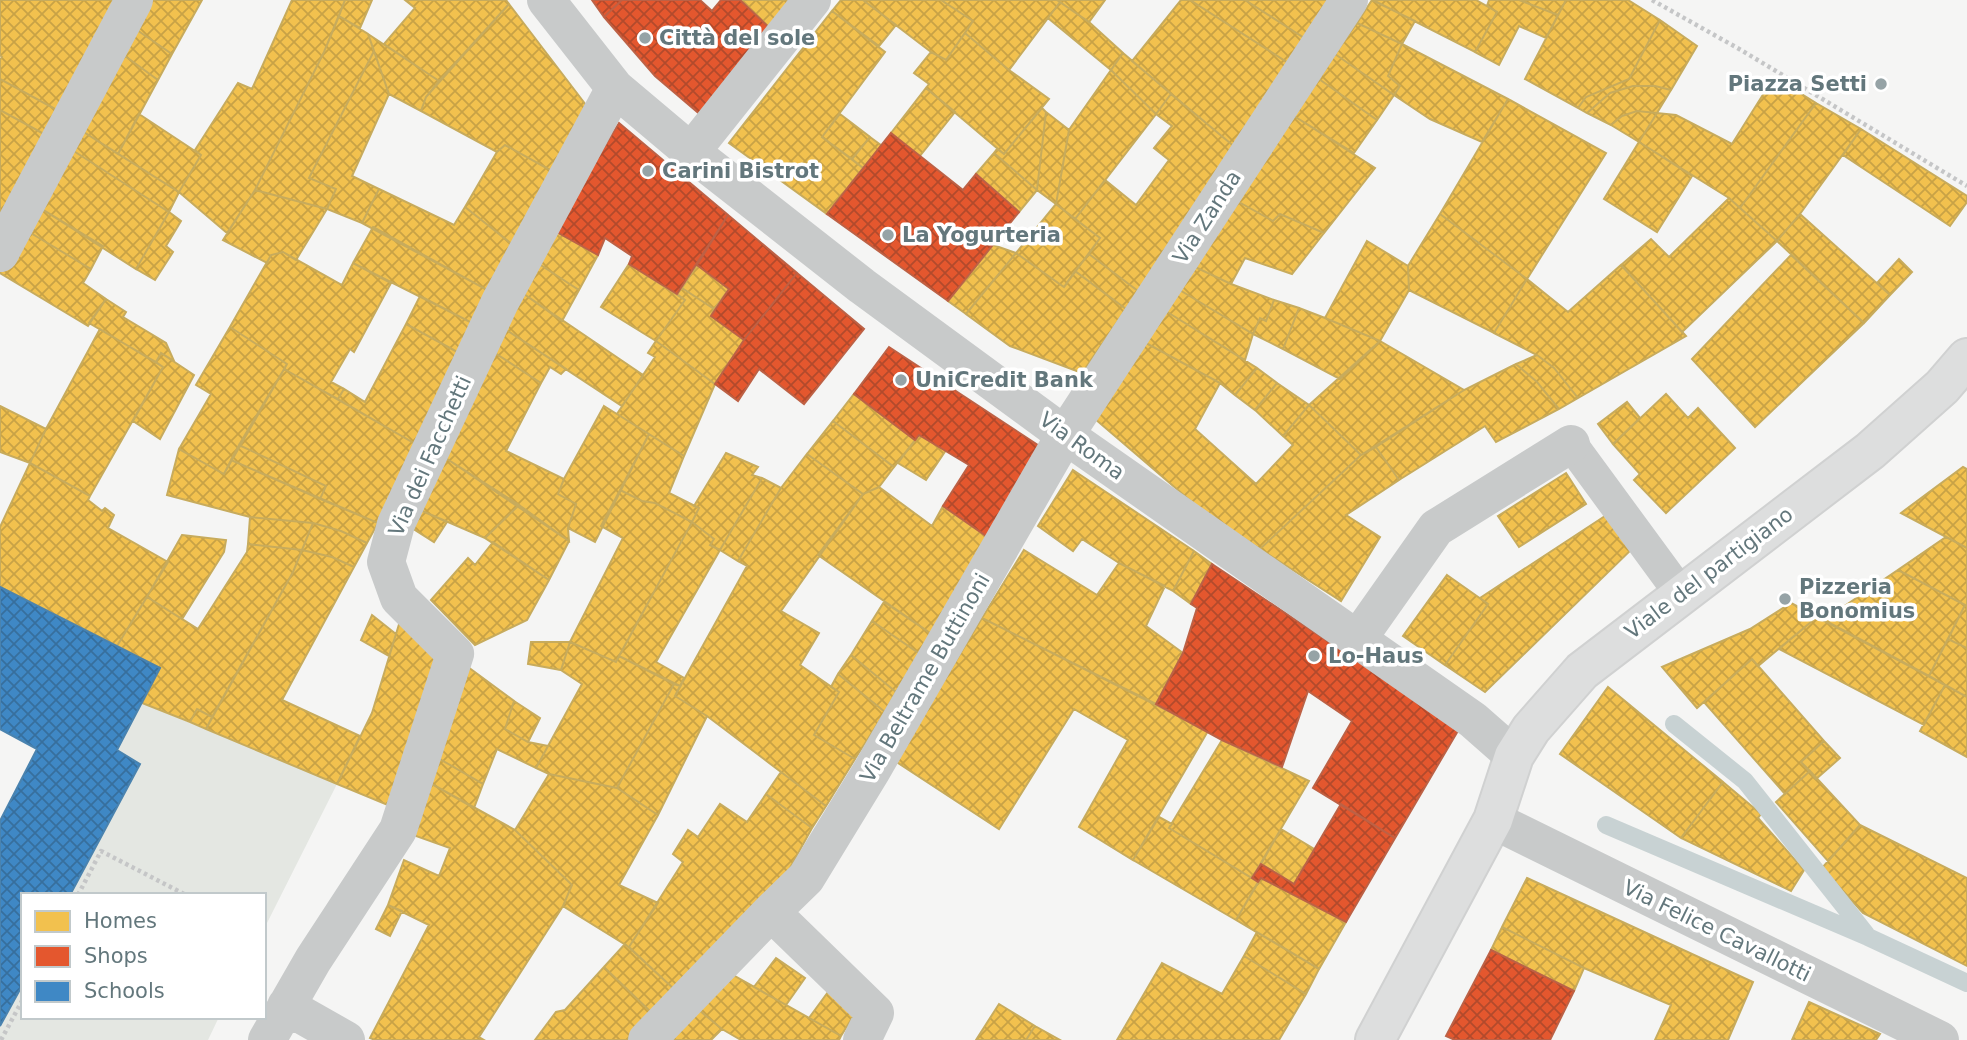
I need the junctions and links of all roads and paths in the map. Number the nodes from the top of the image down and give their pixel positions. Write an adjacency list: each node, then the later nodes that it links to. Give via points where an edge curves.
1 (134, 0): 9 (street)
2 (546, 0): 6 (street, Via Roma)
3 (812, 0): 7 (street)
4 (1349, 0): 11 (street, Via Zanda)
5 (1653, 0): 8 (path)
6 (615, 88): 7 (street, Via Roma); 21 (street, Via dei Facchetti, via 500,302 396,524 386,562 399,598 455,654 398,830)
7 (691, 152): 11 (street, Via Roma, via 862,286)
8 (1967, 186)
9 (0, 253)
10 (1967, 358): 13 (street, Viale del partigiano, via 1942,387 1870,451)
11 (1065, 435): 14 (street, Via Roma); 19 (street, Via Beltrame Buttinoni, via 806,878)
12 (1570, 444): 13 (lane); 14 (street, via 1436,528)
13 (1681, 594): 15 (street, Viale del partigiano, via 1582,671 1531,729)
14 (1357, 640): 15 (street, Via Roma, via 1473,720)
15 (1514, 756): 16 (street, Viale del partigiano)
16 (1493, 820): 27 (street, Viale del partigiano); 28 (street, Via Felice Cavallotti)
17 (79, 893): 18 (path, via 101,851)
18 (182, 893)
19 (771, 912): 25 (street, Via Beltrame Buttinoni); 26 (street, via 875,1013)
20 (21, 1003): 22 (path)
21 (286, 1006): 23 (street, Via dei Facchetti); 24 (street)
22 (1, 1040)
23 (267, 1040)
24 (345, 1040)
25 (647, 1040)
26 (862, 1040)
27 (1375, 1040)
28 (1941, 1040)

